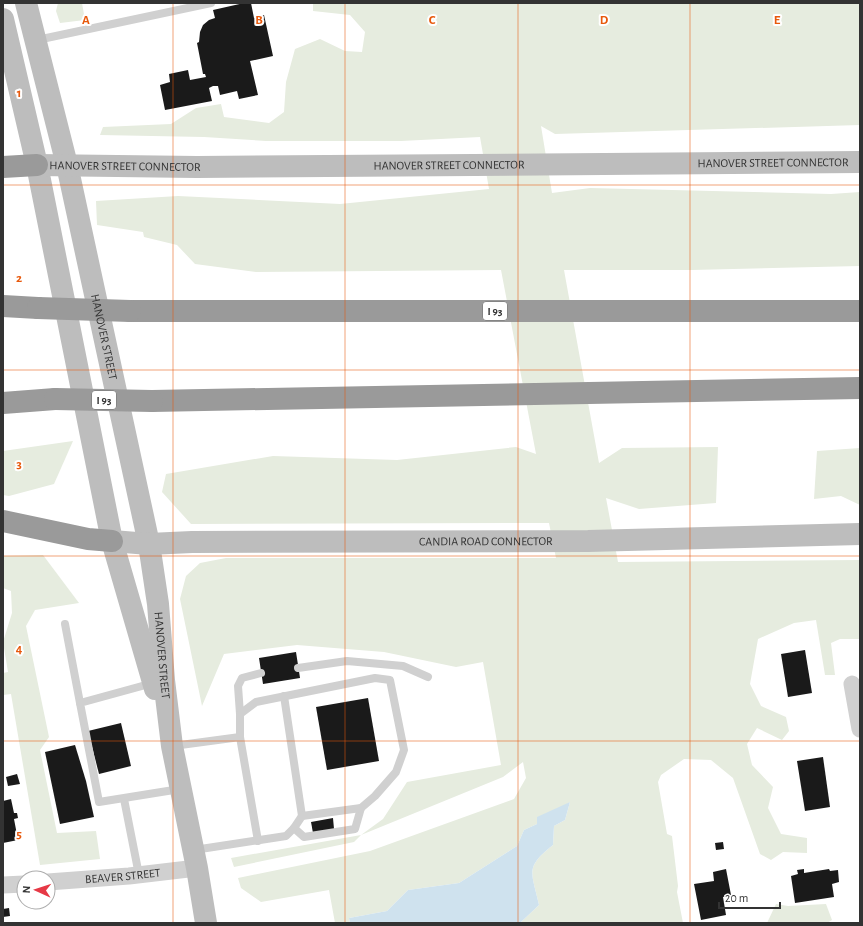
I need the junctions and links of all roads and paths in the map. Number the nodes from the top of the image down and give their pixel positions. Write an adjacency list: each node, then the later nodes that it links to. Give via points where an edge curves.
1 (26, 3): 4 (main road, HANOVER STREET)
2 (211, 3): 4 (lane)
3 (3, 19): 6 (main road, HANOVER STREET)
4 (36, 40): 7 (main road, HANOVER STREET)
5 (860, 162): 7 (main road, HANOVER STREET CONNECTOR, via 197,167)
6 (37, 165): 7 (main road, HANOVER STREET CONNECTOR); 8 (highway); 17 (main road, HANOVER STREET)
7 (67, 165): 18 (main road, HANOVER STREET)
8 (3, 167)
9 (3, 306): 10 (highway, I 93, bridge, via 130,311)
10 (860, 311)
11 (860, 388): 13 (highway, I 93, bridge, via 152,401)
12 (3, 395): 13 (highway)
13 (55, 399): 14 (highway, I 93)
14 (3, 403)
15 (3, 521): 17 (highway, via 88,539)
16 (860, 534): 18 (main road, CANDIA ROAD CONNECTOR, via 588,541)
17 (112, 541): 18 (main road, CANDIA ROAD CONNECTOR); 23 (main road, HANOVER STREET)
18 (149, 544): 23 (main road, HANOVER STREET, via 158,604)
19 (65, 624): 26 (lane)
20 (298, 668): 22 (lane, via 347,661 403,666)
21 (261, 673): 27 (lane, via 242,678 238,686)
22 (428, 677)
23 (159, 681): 26 (lane); 30 (main road, HANOVER STREET)
24 (852, 684): 28 (street)
25 (284, 696): 27 (lane, via 256,702); 33 (lane, via 375,678 390,680 404,750 396,772); 34 (lane)
26 (80, 703): 32 (lane, via 99,802)
27 (240, 714): 29 (lane)
28 (860, 729)
29 (240, 737): 30 (lane); 36 (lane)
30 (172, 746): 31 (main road, HANOVER STREET)
31 (181, 789): 32 (lane); 37 (main road, HANOVER STREET)
32 (124, 798): 38 (lane)
33 (361, 808): 34 (lane); 35 (lane, via 355,829 304,837)
34 (302, 816): 35 (lane)
35 (294, 828): 36 (lane, via 286,836)
36 (258, 841): 37 (lane)
37 (195, 859): 38 (street, BEAVER STREET); 42 (main road, HANOVER STREET)
38 (139, 875): 39 (street, BEAVER STREET)
39 (56, 881)
40 (16, 884): 41 (street)
41 (3, 885)
42 (206, 923)

